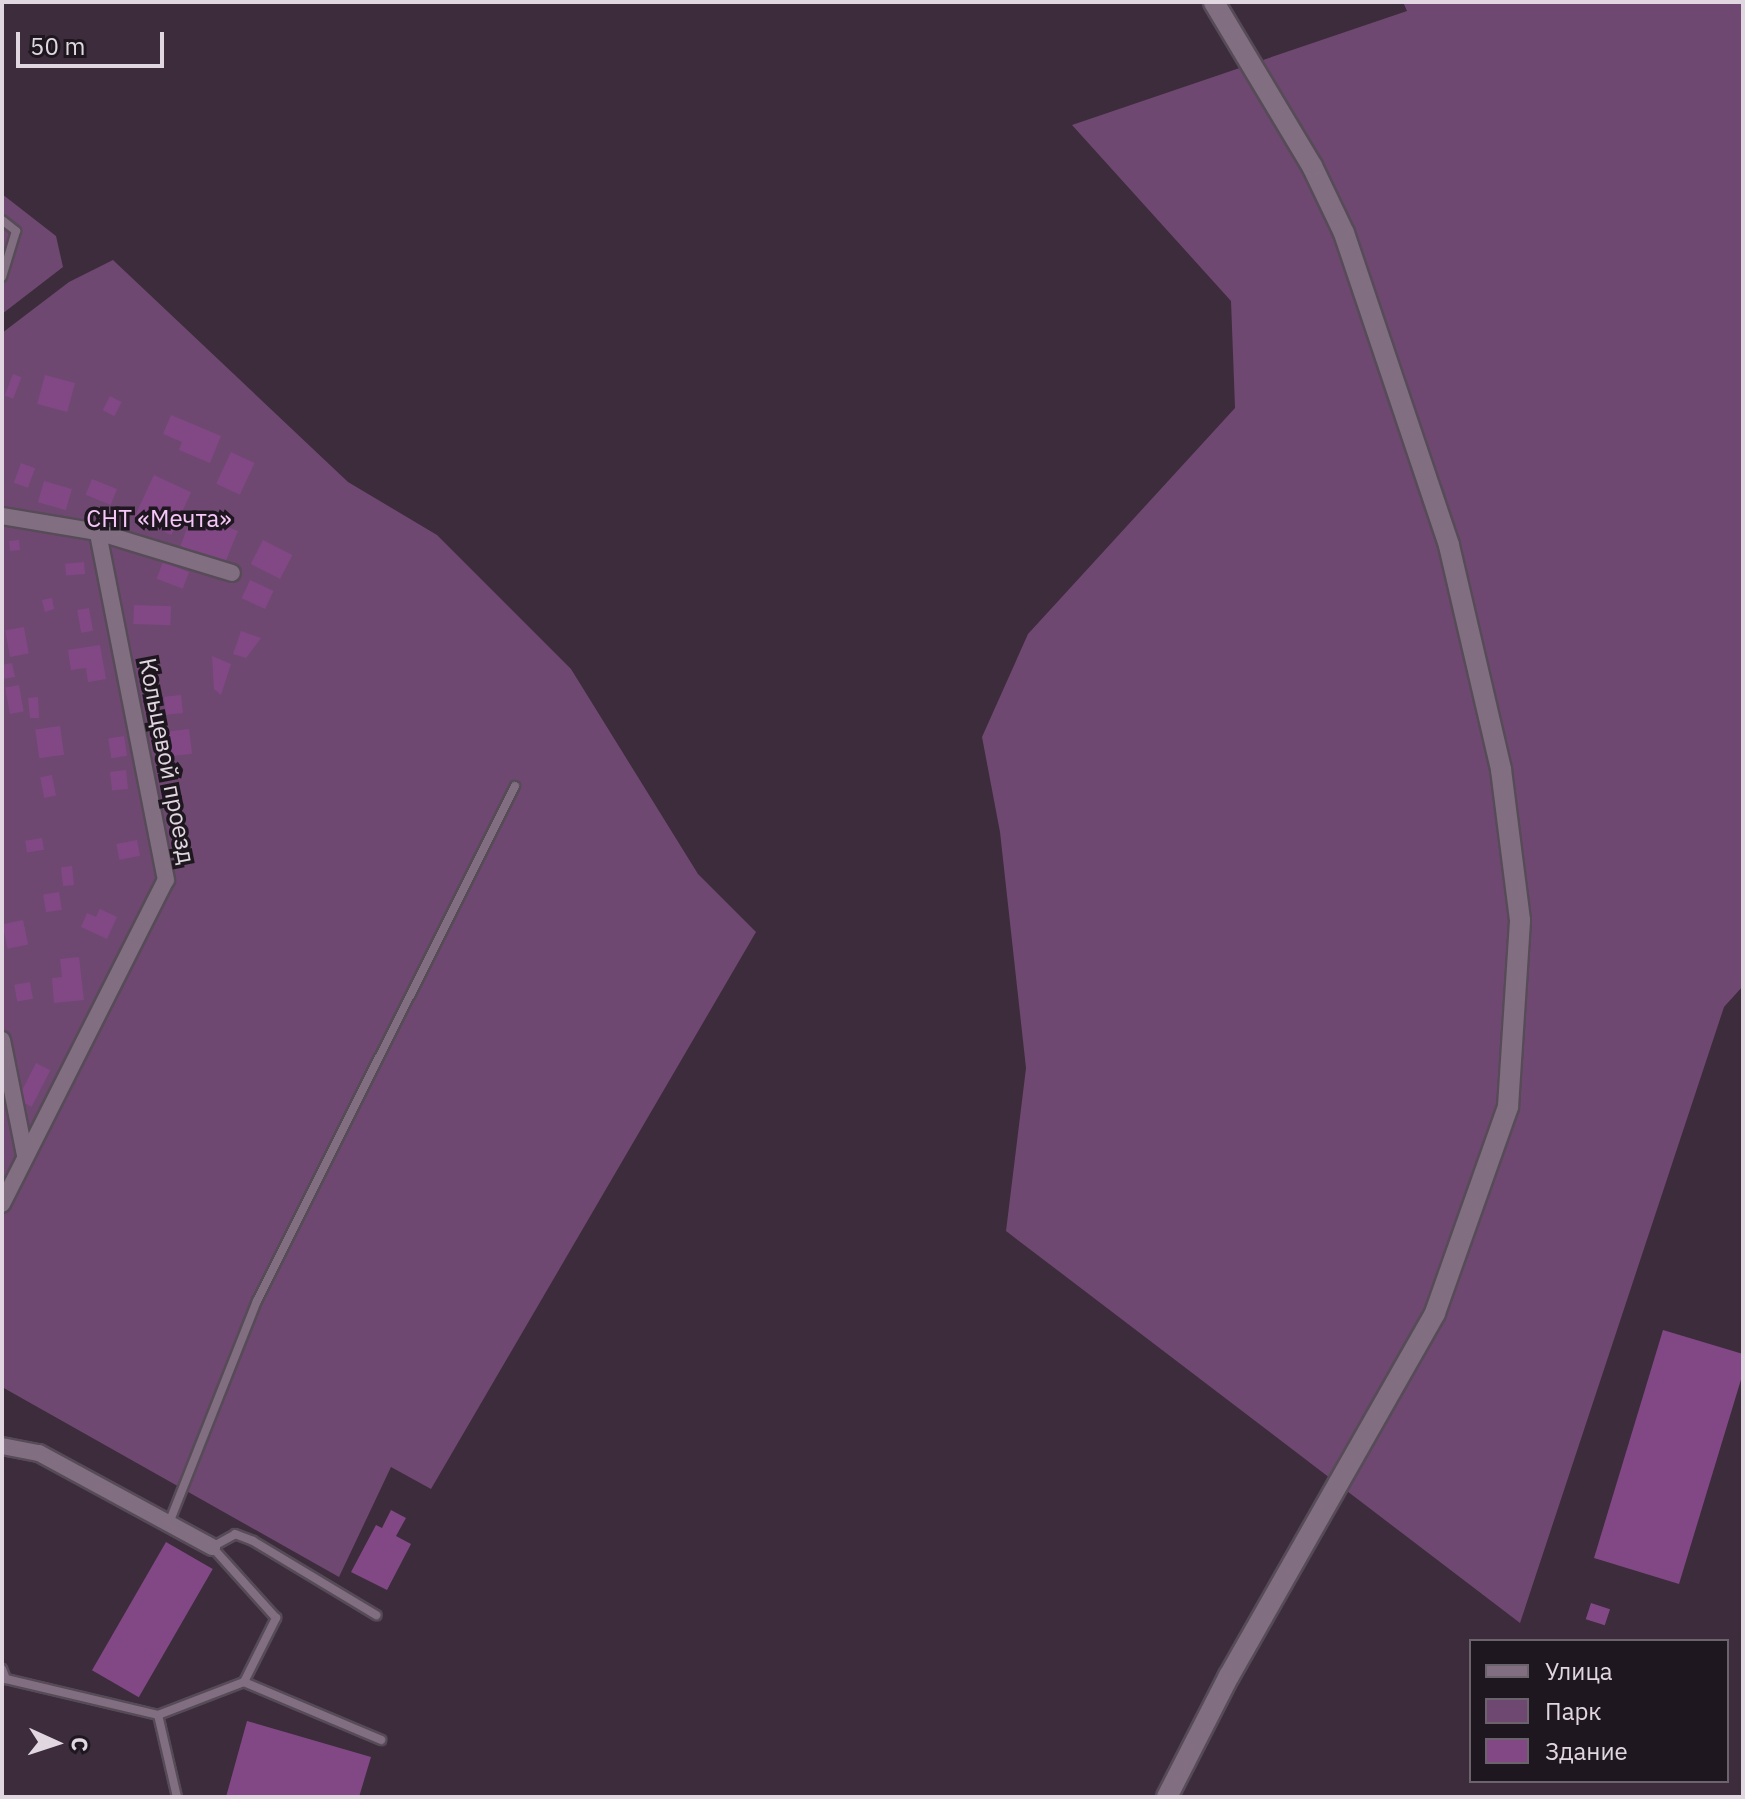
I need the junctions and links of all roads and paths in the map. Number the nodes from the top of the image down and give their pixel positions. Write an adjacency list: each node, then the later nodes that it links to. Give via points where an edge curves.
1 (1214, 2): 20 (street, via 1312,166 1344,233 1449,545 1501,769 1520,920 1508,1107 1435,1313 1229,1676)
2 (2, 220): 3 (lane, via 16,231)
3 (2, 277)
4 (2, 516): 5 (street)
5 (98, 532): 6 (street); 9 (street, Кольцевой проезд, via 166,880)
6 (232, 573)
7 (515, 786): 12 (lane, via 257,1301)
8 (2, 1040): 9 (street)
9 (25, 1155): 10 (street, Кольцевой проезд)
10 (2, 1204)
11 (2, 1446): 12 (street, via 39,1453)
12 (169, 1523): 13 (street)
13 (212, 1547): 14 (lane, via 235,1534 253,1541); 16 (lane, via 276,1618)
14 (376, 1615)
15 (2, 1669): 17 (lane, via 6,1679)
16 (244, 1682): 17 (lane); 18 (lane)
17 (158, 1715): 19 (lane)
18 (381, 1740)
19 (177, 1797)
20 (1167, 1797)

